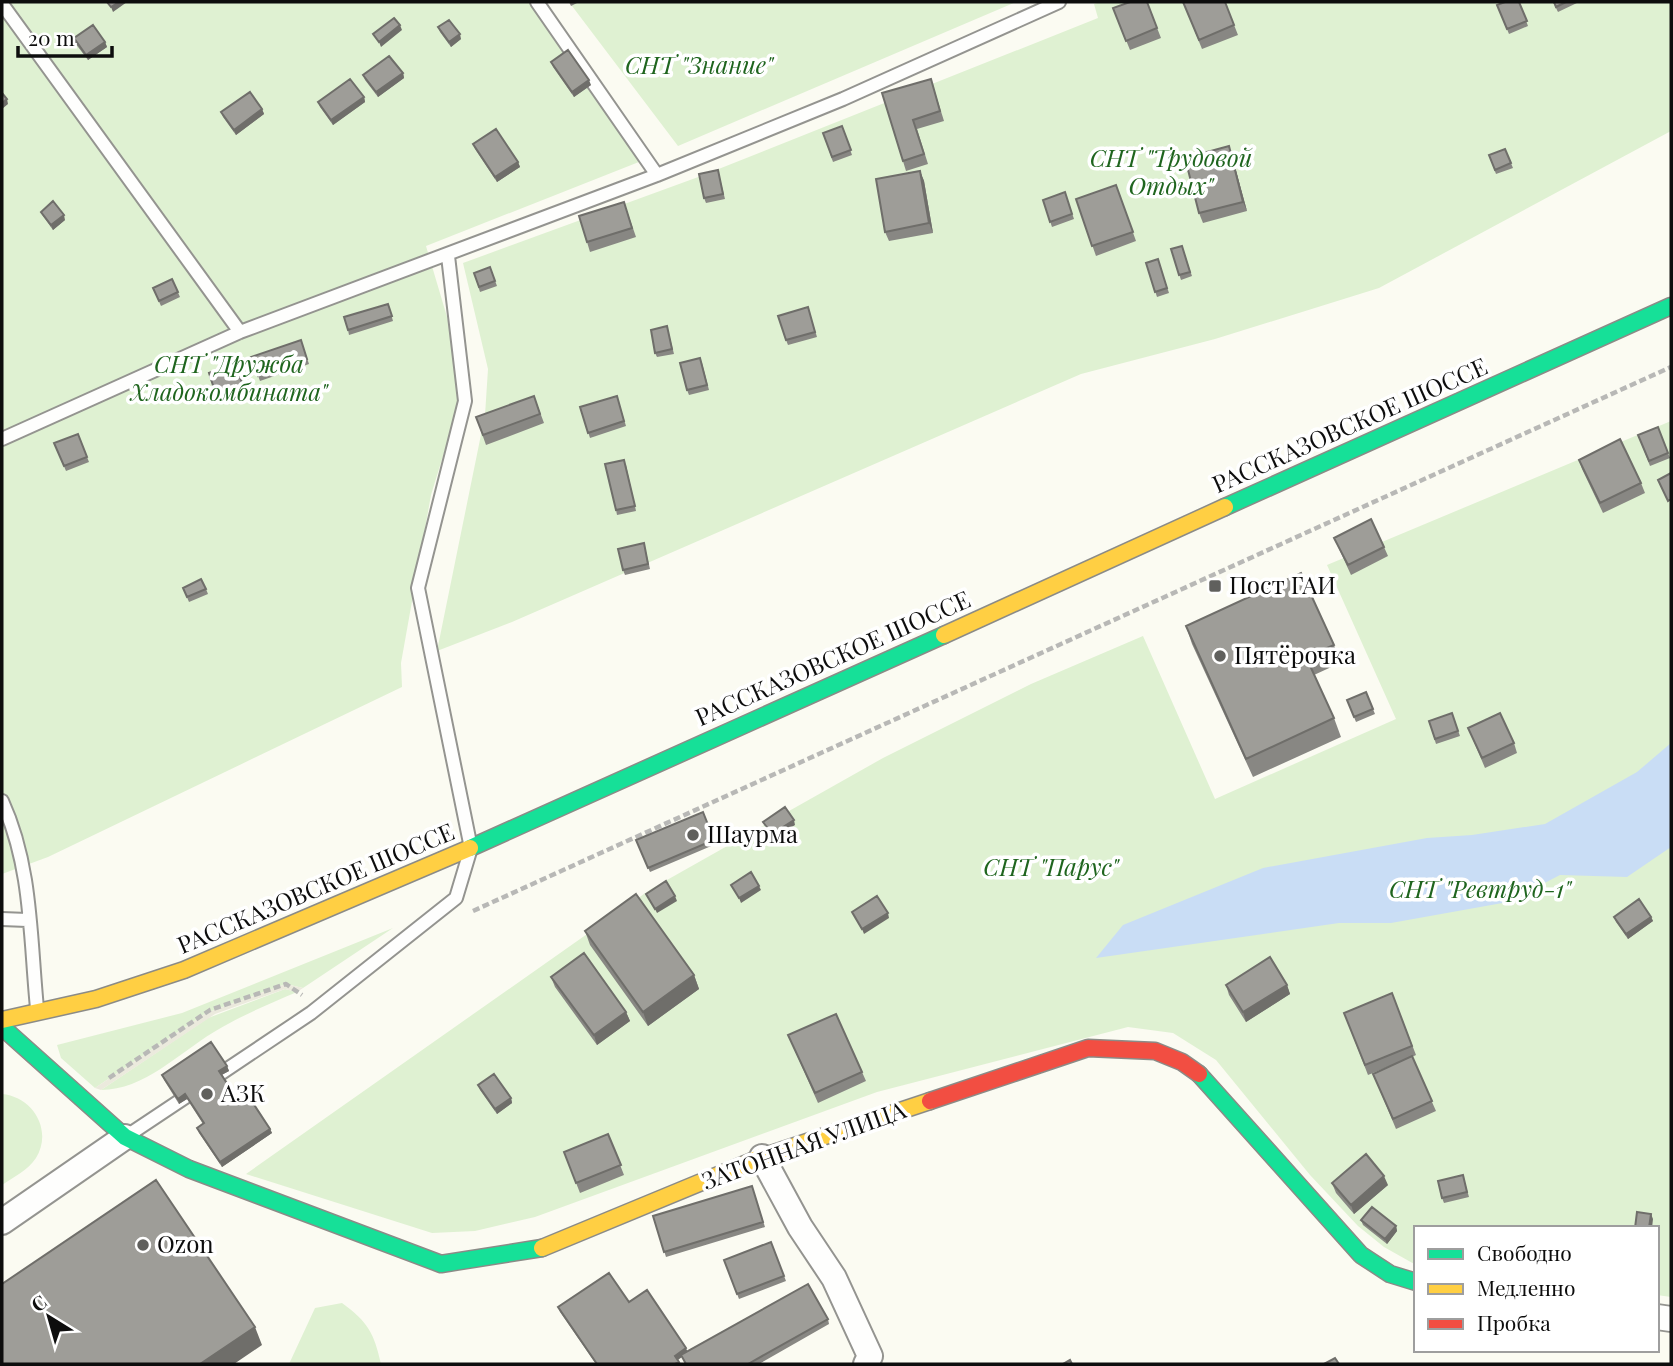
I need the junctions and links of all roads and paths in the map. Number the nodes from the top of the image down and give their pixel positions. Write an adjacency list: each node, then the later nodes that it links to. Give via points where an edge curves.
1 (537, 2): 4 (lane)
2 (1057, 2): 4 (lane, via 843,99)
3 (2, 4): 7 (lane)
4 (657, 175): 5 (lane)
5 (448, 256): 7 (lane); 11 (lane, via 465,401 418,588)
6 (1671, 306): 11 (main road, РАССКАЗОВСКОЕ ШОССЕ)
7 (240, 332): 9 (lane)
8 (1671, 367): 12 (path)
9 (2, 439)
10 (2, 801): 14 (lane, via 26,873)
11 (471, 848): 16 (main road, РАССКАЗОВСКОЕ ШОССЕ, via 184,970 96,999); 20 (lane, via 456,898 311,1013)
12 (461, 917)
13 (2, 919): 14 (lane)
14 (27, 920): 16 (lane)
15 (314, 989): 19 (path, via 302,995 286,984 210,1010)
16 (37, 1012): 17 (main road, РАССКАЗОВСКОЕ ШОССЕ)
17 (2, 1020)
18 (2, 1027): 20 (main road, ЗАТОННАЯ УЛИЦА)
19 (106, 1080)
20 (125, 1137): 21 (main road, ЗАТОННАЯ УЛИЦА, via 189,1169 441,1264 534,1251); 22 (street)
21 (762, 1157): 23 (main road, ЗАТОННАЯ УЛИЦА, via 1088,1048 1163,1052 1187,1062 1212,1085 1360,1255 1390,1274); 24 (street, via 834,1278 870,1356)
22 (2, 1222)
23 (1414, 1281)
24 (866, 1364)

